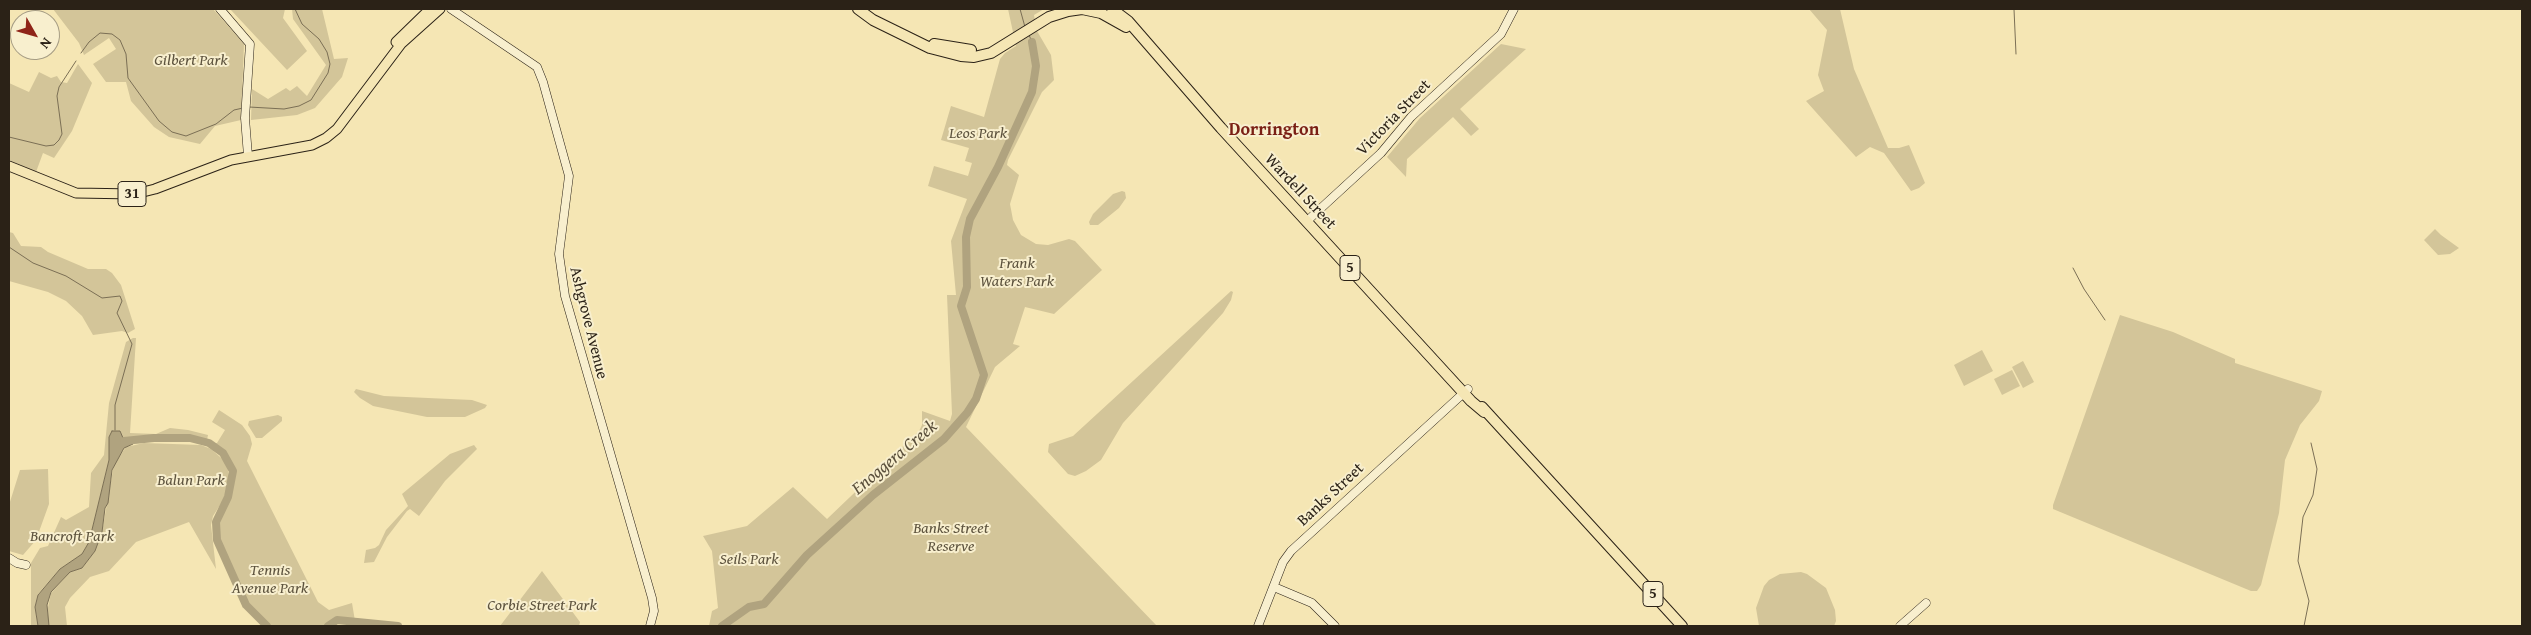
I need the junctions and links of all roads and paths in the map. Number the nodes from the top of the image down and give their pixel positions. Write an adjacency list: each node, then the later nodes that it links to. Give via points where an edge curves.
1 (220, 9): 13 (main road, via 249,42 245,118)
2 (430, 9): 12 (main road, 31, via 400,36)
3 (440, 9): 12 (main road, 31, via 405,40)
4 (451, 9): 21 (main road, Ashgrove Avenue, via 537,68 543,82 569,176 559,254 564,296 652,598 654,612)
5 (858, 9): 10 (highway, 5, via 879,23 959,54 987,48)
6 (1052, 9): 10 (highway, 5)
7 (1090, 9): 10 (highway, 5, via 1062,12); 11 (highway, Wardell Street / 5, via 1115,19)
8 (1112, 9): 11 (highway, Wardell Street / 5, via 1128,21)
9 (1514, 9): 15 (main road, Victoria Street, via 1501,34 1411,117 1381,153)
10 (1041, 19)
11 (1146, 44): 15 (highway, Wardell Street / 5)
12 (383, 66): 13 (main road, 31, via 339,126 326,138 308,147)
13 (248, 156): 14 (main road, 31, via 135,194 76,193)
14 (11, 169)
15 (1307, 221): 16 (highway, Wardell Street / 5, via 1394,315 1430,347)
16 (1465, 390): 19 (main road, Banks Street, via 1291,550); 24 (highway, Wardell Street / 5, via 1551,485 1578,520 1623,562)
17 (9, 558): 18 (main road)
18 (24, 563)
19 (1274, 587): 22 (main road, Banks Street); 23 (main road, via 1312,603)
20 (1926, 603): 25 (main road)
21 (650, 626)
22 (1258, 626)
23 (1335, 626)
24 (1682, 626)
25 (1900, 626)

